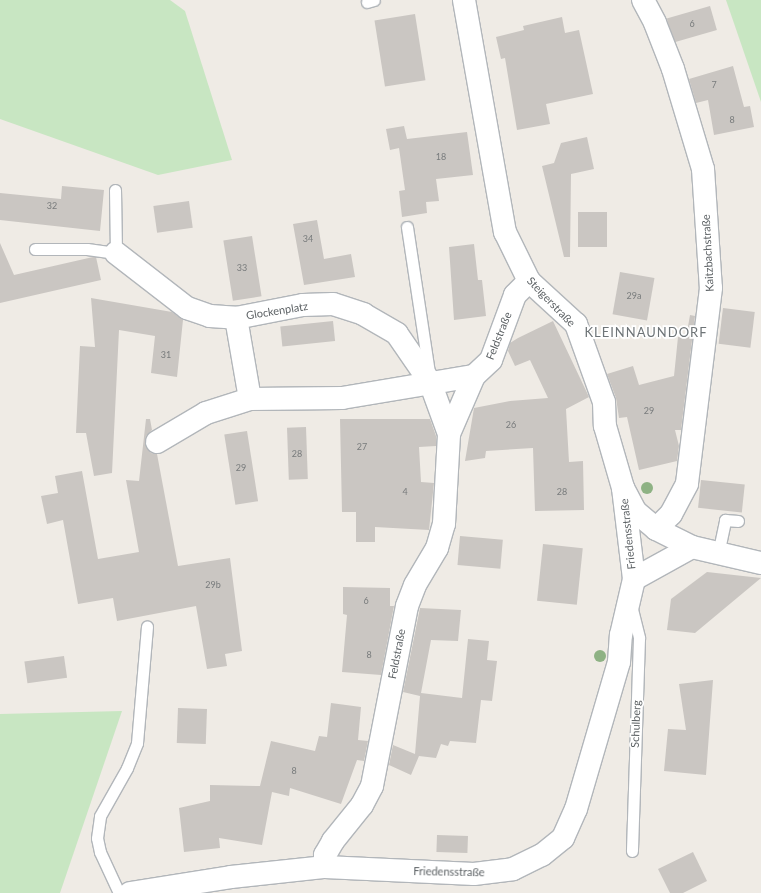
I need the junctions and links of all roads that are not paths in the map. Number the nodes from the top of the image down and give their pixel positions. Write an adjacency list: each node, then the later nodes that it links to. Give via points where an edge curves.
1 (464, 0): 7 (street, Steigerstraße, via 505,232)
2 (643, 0): 16 (street, Kaitzbachstraße, via 673,69 703,169 711,288 687,484 671,514)
3 (115, 190): 6 (lane)
4 (407, 227): 10 (lane)
5 (35, 249): 6 (lane, via 88,249)
6 (116, 253): 8 (street, Glockenplatz, via 187,308 210,316)
7 (529, 281): 9 (street, Feldstraße, via 515,295 491,360); 14 (street, Steigerstraße, via 576,324 604,402 605,426)
8 (236, 318): 10 (street, Glockenplatz, via 303,305 334,304 363,314 397,334); 11 (street, Glockenplatz)
9 (474, 376): 10 (street); 12 (street, Feldstraße)
10 (430, 382): 11 (street, via 342,398); 12 (street, Feldstraße)
11 (250, 399): 13 (street, via 206,413)
12 (449, 434): 23 (street, Feldstraße, via 444,524 437,548 415,585 407,606 372,786 362,805 332,841 325,855)
13 (157, 442)
14 (623, 488): 16 (street, Steigerstraße, via 636,512); 20 (street, Friedensstraße)
15 (738, 521): 18 (lane, via 725,520)
16 (656, 529): 17 (street, Steigerstraße)
17 (692, 547): 18 (street, Steigerstraße); 20 (street, Friedensstraße)
18 (718, 554): 19 (street, Steigerstraße)
19 (761, 563)
20 (631, 589): 22 (lane, Schulberg, via 639,638); 23 (street, Friedensstraße, via 618,662 606,697 584,789 563,838 542,855 513,869 474,874)
21 (147, 626): 24 (lane, via 137,743 127,768 100,816 97,838 100,852)
22 (632, 852)
23 (324, 867): 25 (street, Friedensstraße, via 231,877)
24 (119, 893)
25 (130, 893)

